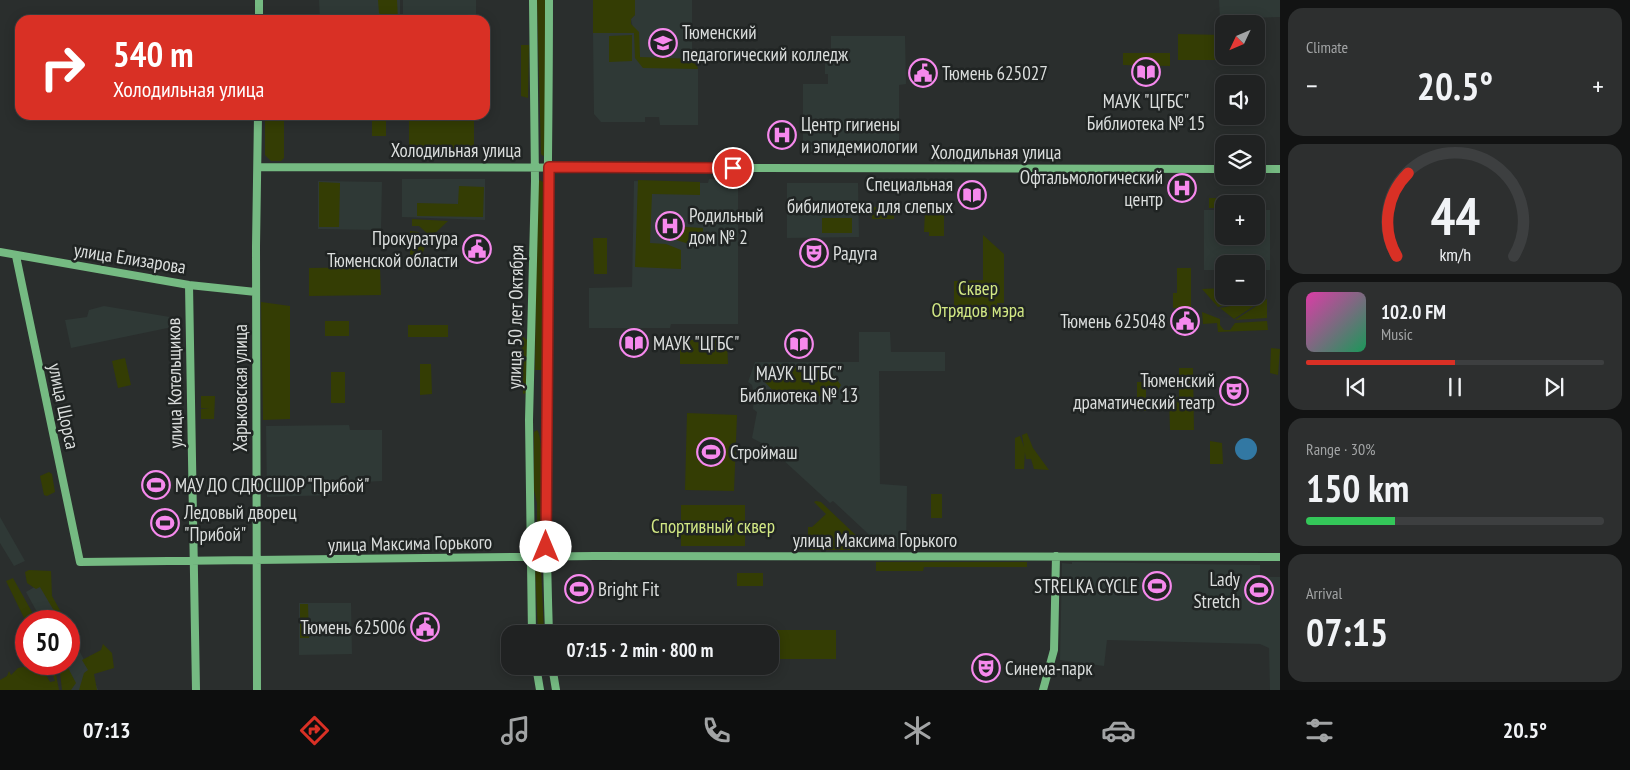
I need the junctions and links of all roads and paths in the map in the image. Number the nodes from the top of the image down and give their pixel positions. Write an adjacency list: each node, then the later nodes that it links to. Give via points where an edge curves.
1 (259, 0): 4 (street)
2 (533, 0): 7 (street, улица 50 лет Октября)
3 (549, 0): 8 (street, улица 50 лет Октября)
4 (259, 15)
5 (258, 120): 6 (street, Харьковская улица)
6 (258, 167): 7 (street, Холодильная улица); 15 (street, Харьковская улица)
7 (534, 167): 8 (street, Холодильная улица); 16 (street, улица 50 лет Октября)
8 (549, 167): 9 (street, Холодильная улица); 17 (street, улица 50 лет Октября)
9 (1215, 168)
10 (1265, 169): 11 (street)
11 (1280, 169)
12 (0, 252): 13 (street, улица Елизарова)
13 (16, 256): 14 (street, улица Елизарова); 23 (street, улица Щорса)
14 (188, 285): 15 (street, улица Елизарова); 24 (street, улица Котельщиков)
15 (256, 292): 22 (street, Харьковская улица)
16 (529, 420): 17 (street); 21 (street, улица 50 лет Октября)
17 (546, 420): 18 (street, улица 50 лет Октября)
18 (546, 556): 19 (street, улица Максима Горького); 21 (street, улица Максима Горького); 26 (street, улица 50 лет Октября)
19 (1056, 556): 20 (street, улица Максима Горького); 33 (street, via 1054,650)
20 (1280, 556)
21 (531, 557): 22 (street, улица Максима Горького); 25 (street, улица 50 лет Октября)
22 (257, 560): 24 (street, улица Максима Горького); 29 (street, Харьковская улица)
23 (80, 562): 24 (street, улица Максима Горького)
24 (194, 562): 30 (street, улица Котельщиков)
25 (532, 625)
26 (549, 625)
27 (538, 675): 31 (street)
28 (554, 675): 32 (street)
29 (257, 689)
30 (196, 690)
31 (540, 690)
32 (556, 690)
33 (1043, 690)

